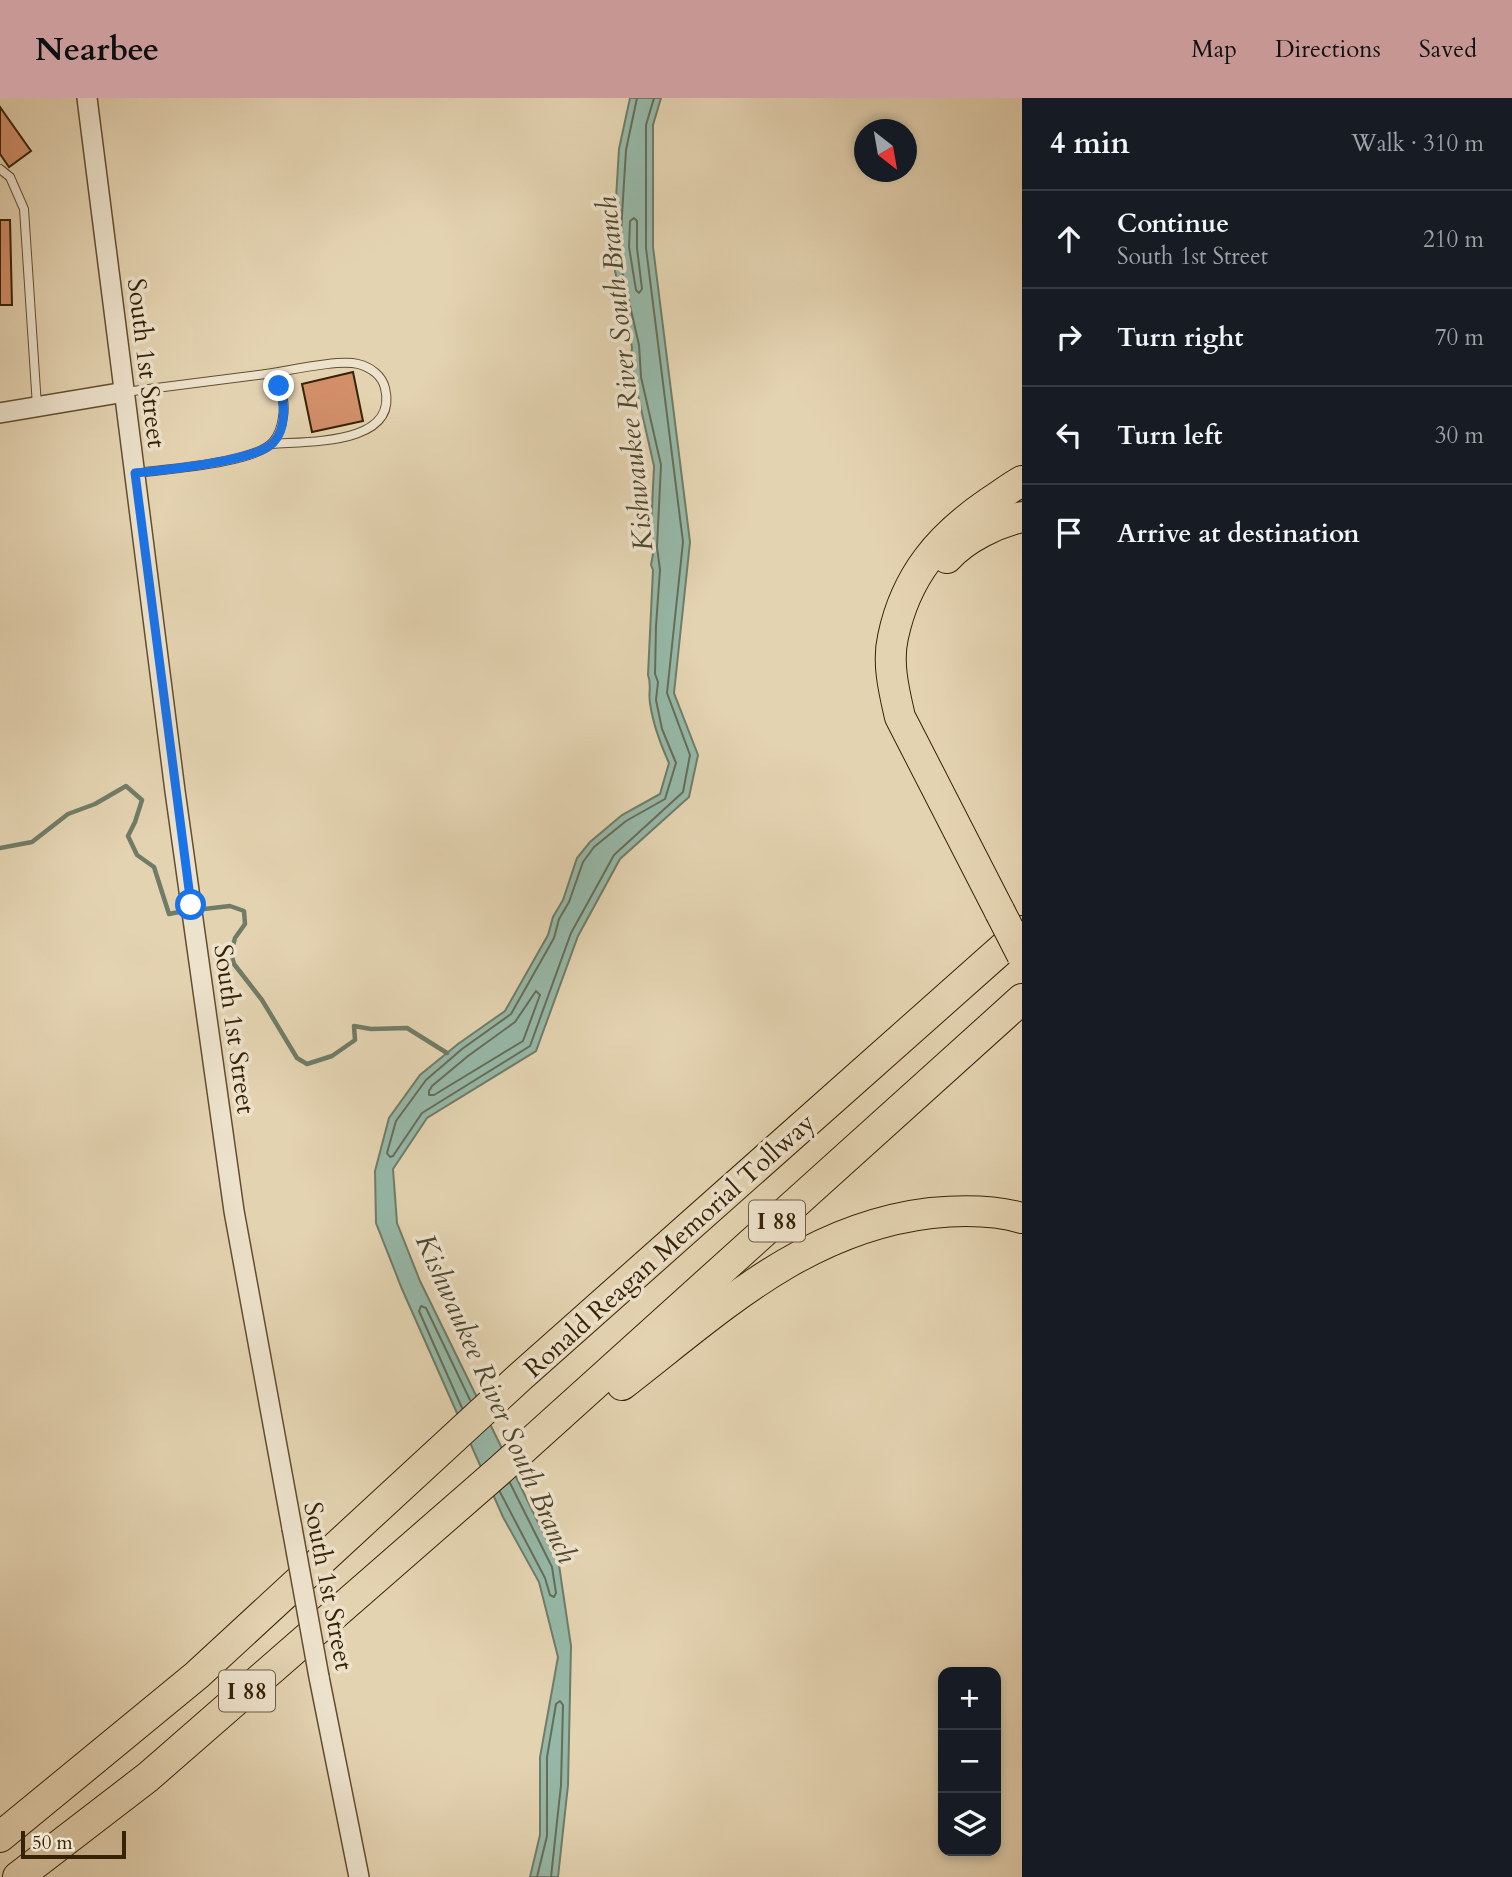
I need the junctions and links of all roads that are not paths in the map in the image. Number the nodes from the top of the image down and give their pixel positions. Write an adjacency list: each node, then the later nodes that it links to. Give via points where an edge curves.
1 (87, 98): 4 (street, South 1st Street)
2 (0, 169): 5 (lane, via 10,177 24,209)
3 (266, 374): 4 (lane); 7 (lane, via 279,386 284,402 281,430); 7 (lane, via 355,363 371,369 383,381 387,396 386,410 375,424 352,436)
4 (124, 392): 5 (street); 8 (street, South 1st Street)
5 (37, 406): 6 (street)
6 (0, 413)
7 (272, 444): 8 (lane, via 207,464)
8 (135, 473): 18 (street, South 1st Street, bridge, via 234,1212)
9 (1022, 481): 11 (highway, via 954,528 921,565 905,596 892,639 892,682 900,717)
10 (1022, 517): 11 (highway, via 992,527 953,551 929,577 911,614 904,654 907,694 922,735)
11 (1013, 920): 12 (highway, bridge); 16 (highway, Ronald Reagan Memorial Tollway / I 88, via 197,1675)
12 (1022, 956)
13 (1022, 999): 15 (highway, Ronald Reagan Memorial Tollway / I 88)
14 (1022, 1218): 15 (highway, via 966,1211 909,1216 868,1225 824,1243 762,1277 574,1422)
15 (534, 1443): 17 (highway, I 88, via 148,1777)
16 (0, 1837)
17 (18, 1877)
18 (359, 1877)

